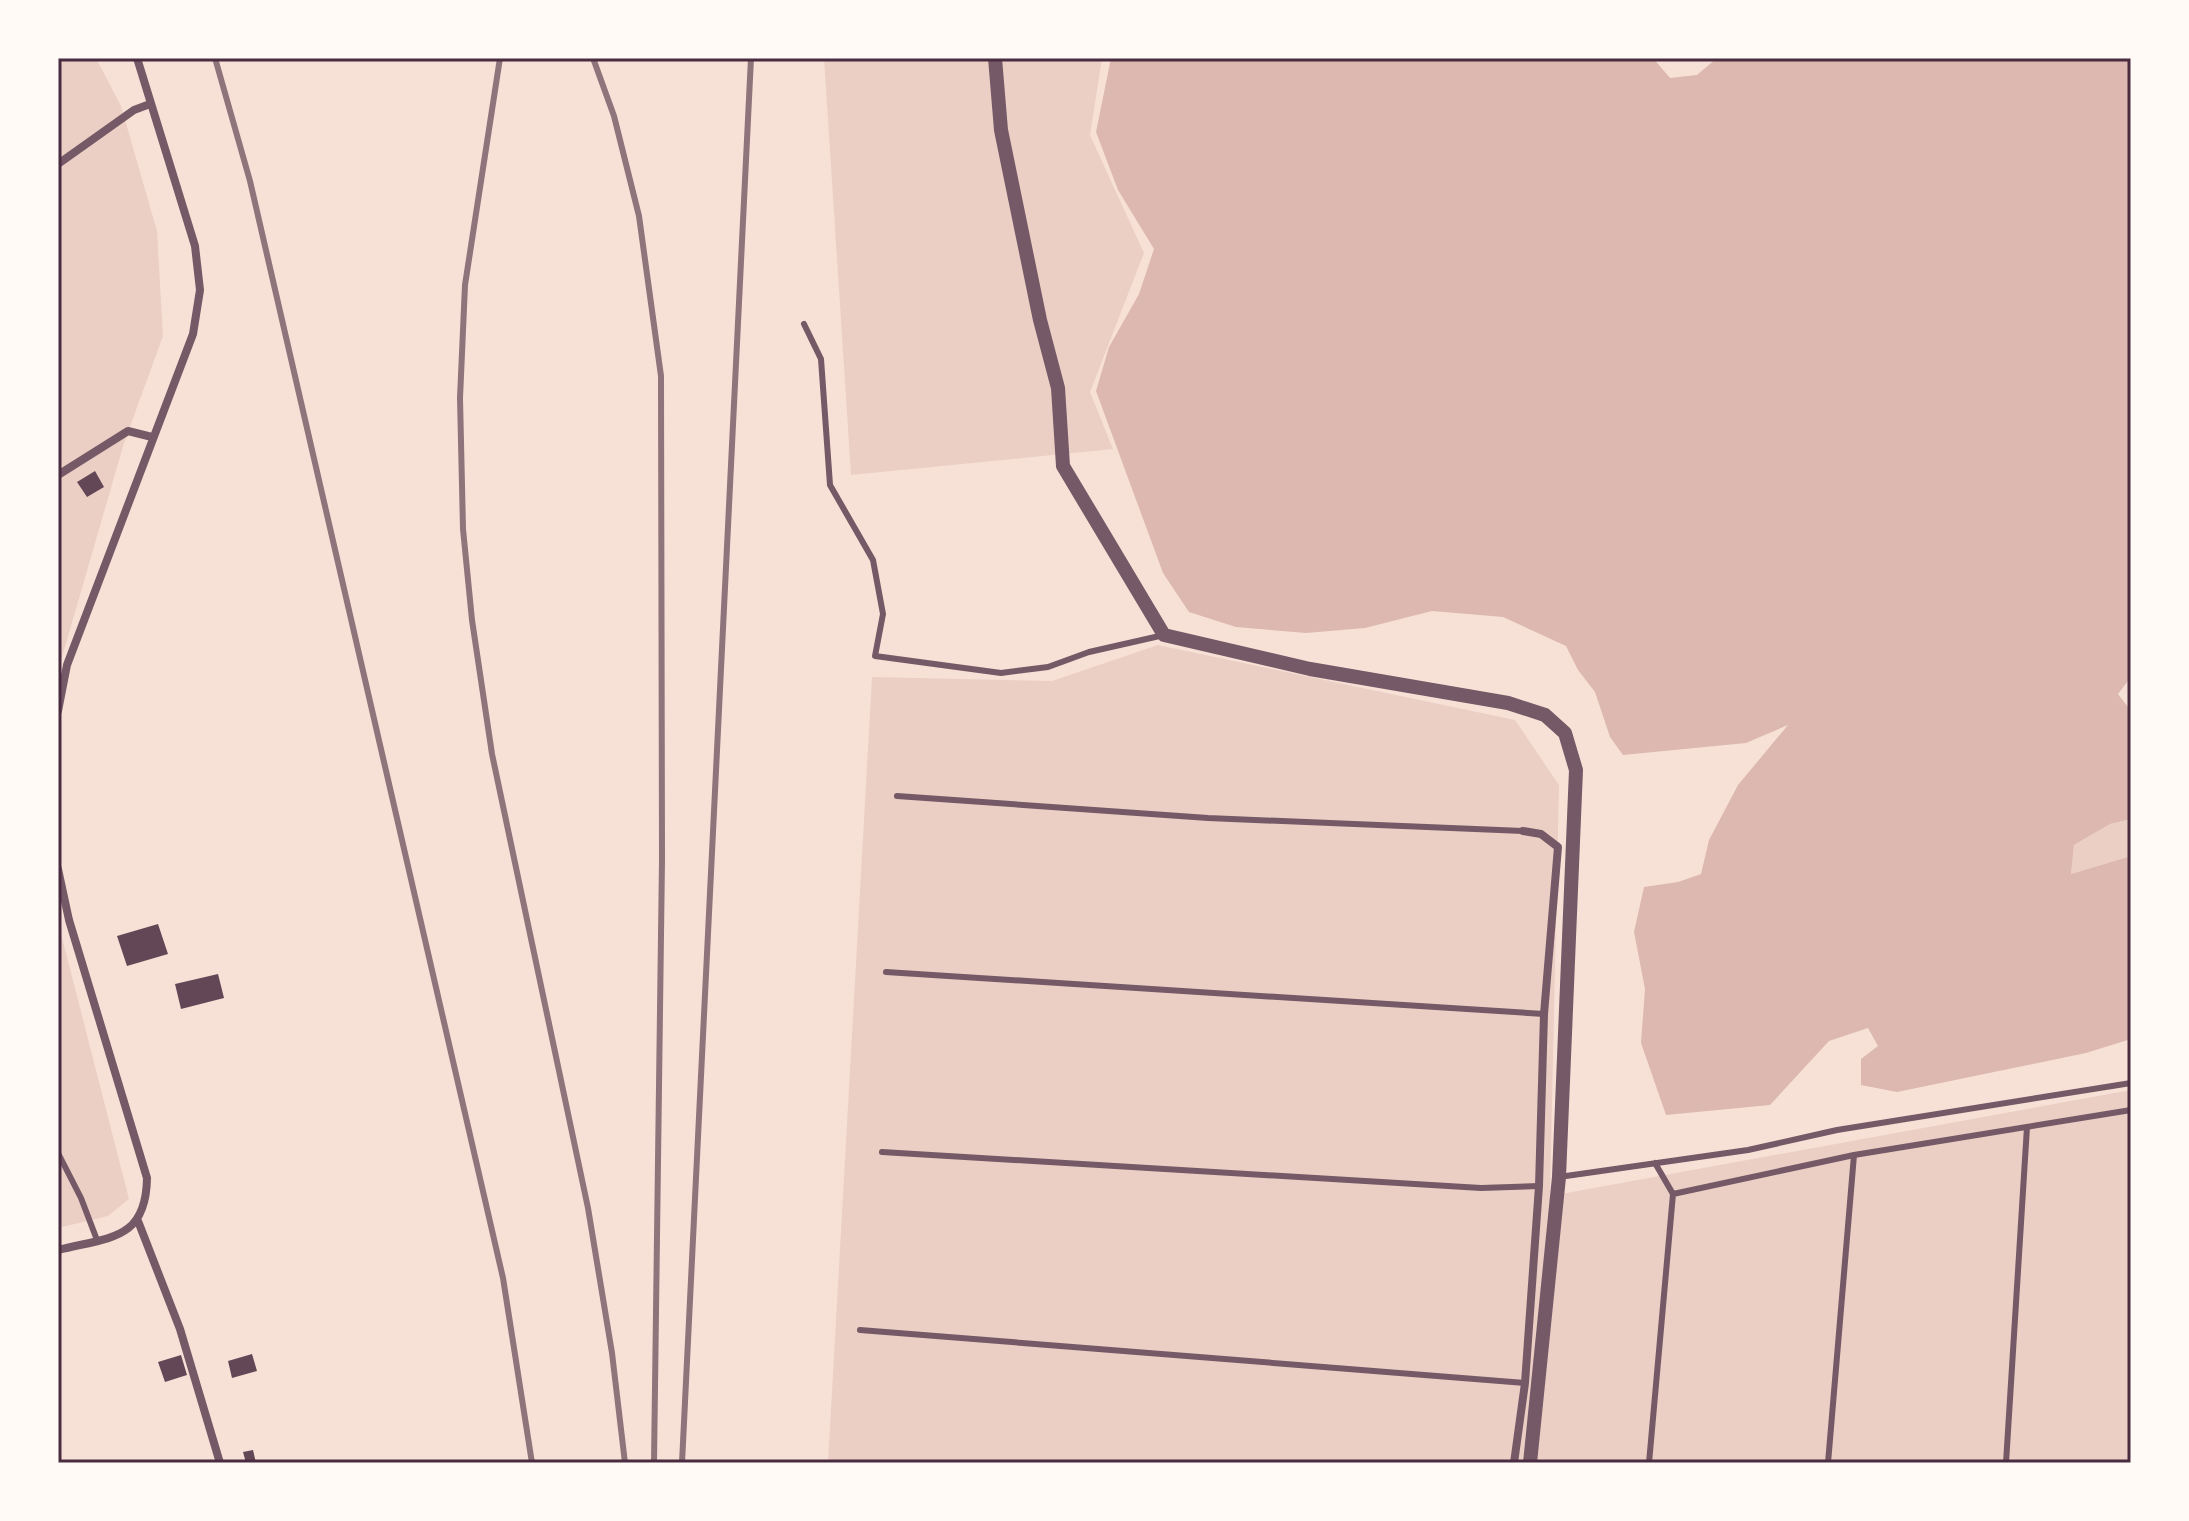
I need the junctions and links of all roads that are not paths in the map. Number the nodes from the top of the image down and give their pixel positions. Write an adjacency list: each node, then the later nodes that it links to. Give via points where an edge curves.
1 (137, 58): 3 (street)
2 (995, 58): 8 (street, via 1001,130 1058,388 1063,466)
3 (150, 104): 4 (street); 6 (street, via 195,246 200,290 193,334)
4 (58, 164)
5 (804, 324): 8 (lane, via 821,359 830,485 873,560 883,614 875,656 1001,673 1048,667)
6 (152, 437): 7 (street, via 128,431); 9 (street, via 67,665)
7 (58, 475)
8 (1164, 635): 22 (street, via 1310,669 1508,703 1545,715 1565,733 1576,770)
9 (58, 711)
10 (897, 796): 11 (lane, via 1208,818)
11 (1523, 831): 14 (street, via 1541,834 1558,847)
12 (58, 869): 25 (street, via 147,1178 147,1202)
13 (886, 972): 14 (lane)
14 (1544, 1014): 23 (street)
15 (2131, 1083): 21 (lane)
16 (2131, 1110): 17 (lane)
17 (2027, 1127): 20 (lane); 35 (lane)
18 (882, 1152): 23 (lane, via 1481,1188)
19 (58, 1153): 26 (lane)
20 (1854, 1155): 24 (lane); 34 (lane)
21 (1655, 1163): 22 (lane); 24 (lane)
22 (1559, 1177): 32 (street)
23 (1539, 1186): 29 (street)
24 (1673, 1194): 33 (lane)
25 (138, 1221): 26 (street, via 124,1232); 30 (street, via 180,1329)
26 (97, 1240): 27 (street)
27 (58, 1250)
28 (860, 1330): 29 (lane)
29 (1525, 1383): 31 (street)
30 (220, 1463)
31 (1514, 1463)
32 (1530, 1463)
33 (1649, 1463)
34 (1828, 1463)
35 (2006, 1463)

